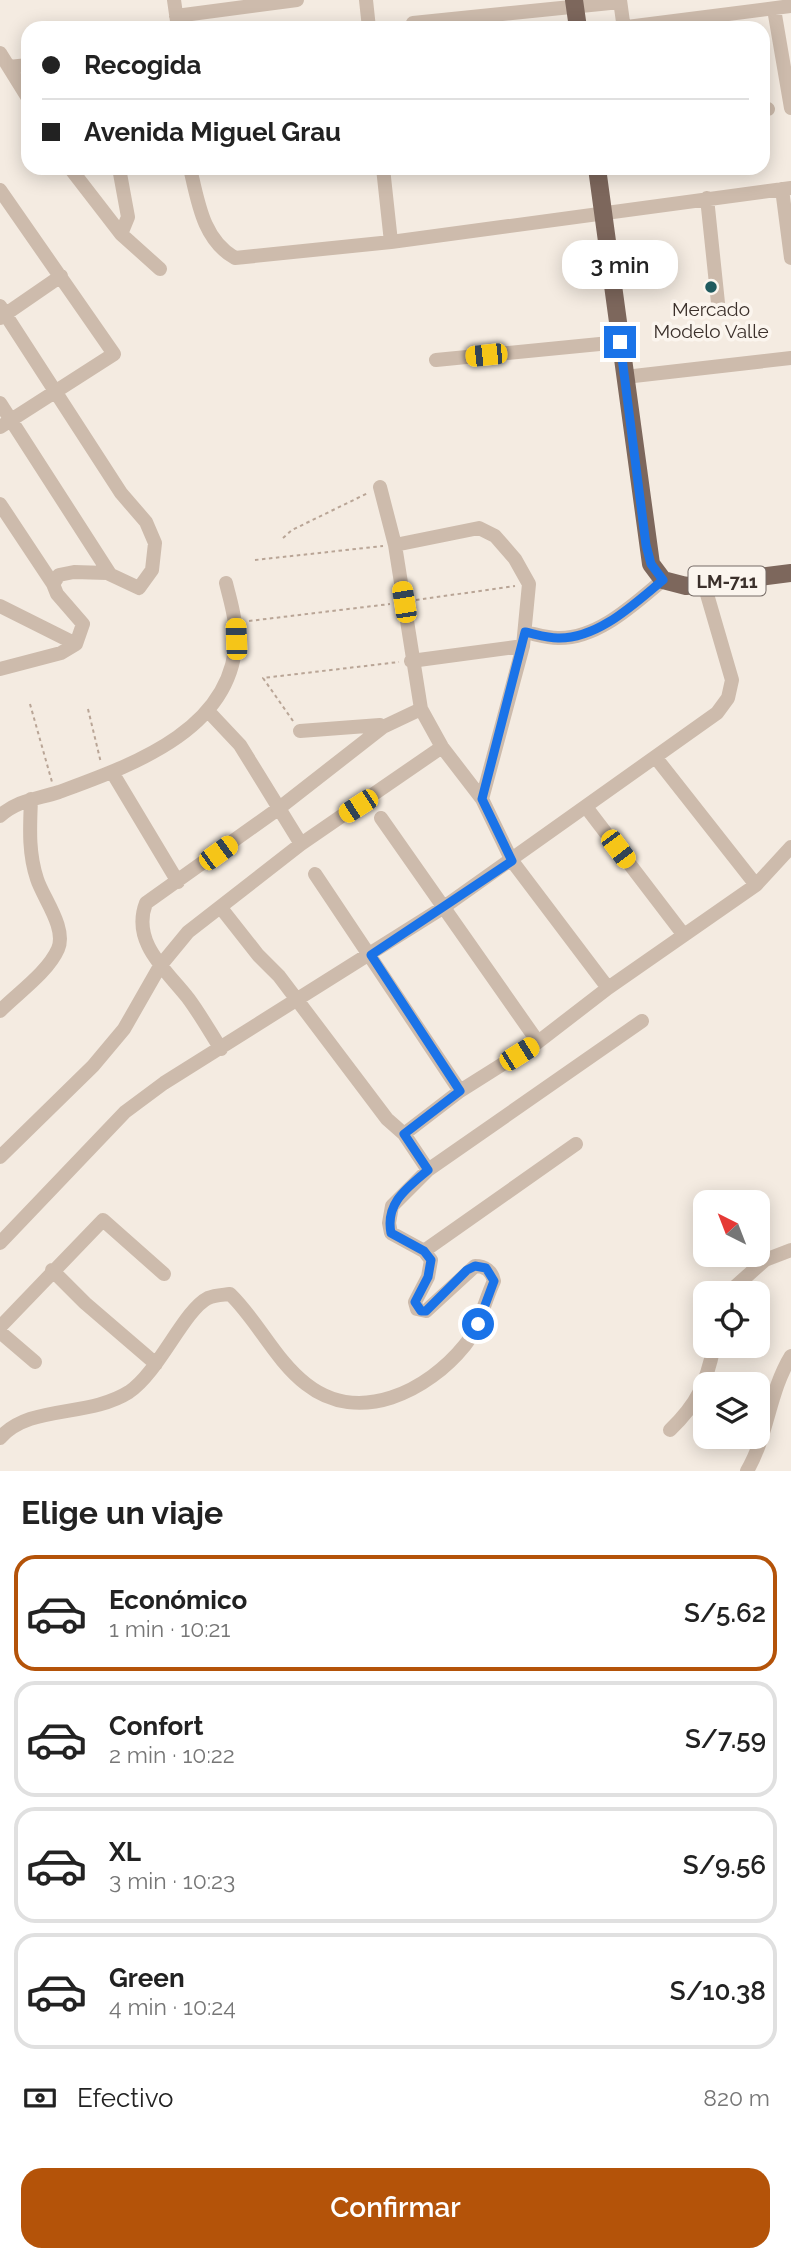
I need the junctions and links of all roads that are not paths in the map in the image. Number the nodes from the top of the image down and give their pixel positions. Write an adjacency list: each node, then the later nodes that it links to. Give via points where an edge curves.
1 (174, 0): 8 (street)
2 (297, 0): 9 (street)
3 (366, 0): 10 (street)
4 (620, 1): 5 (street); 13 (street)
5 (574, 3): 11 (street); 12 (main road)
6 (791, 6): 7 (street)
7 (774, 9): 14 (street); 19 (street)
8 (177, 21)
9 (182, 21)
10 (368, 21)
11 (429, 21)
12 (577, 21)
13 (622, 21)
14 (676, 21)
15 (0, 53): 17 (street)
16 (21, 66): 17 (street)
17 (9, 67): 18 (street)
18 (21, 87)
19 (791, 108)
20 (75, 175): 29 (street)
21 (120, 175): 29 (street, via 128,217)
22 (192, 175): 30 (street, via 208,233 218,249 234,258)
23 (384, 175): 30 (street)
24 (598, 175): 28 (main road, LM-711)
25 (787, 189): 27 (street); 31 (street)
26 (0, 190): 33 (street)
27 (707, 198): 28 (street); 34 (street)
28 (603, 211): 30 (street); 36 (main road, LM-711)
29 (121, 234): 32 (street)
30 (391, 242)
31 (791, 258)
32 (160, 269)
33 (61, 276): 35 (street); 40 (street, via 114,354)
34 (718, 303)
35 (2, 313): 40 (street)
36 (620, 342): 38 (street); 39 (main road, LM-711)
37 (791, 358): 39 (street)
38 (436, 360)
39 (625, 377): 48 (main road, LM-711, via 646,545 651,564)
40 (55, 392): 42 (street); 47 (street, via 121,494 146,522 155,543 152,570 139,588)
41 (0, 403): 42 (street)
42 (6, 424): 47 (street)
43 (380, 487): 45 (street)
44 (0, 504): 50 (street)
45 (395, 545): 53 (street, via 479,527 495,536 529,584); 55 (street)
46 (791, 573): 51 (main road, LM-711)
47 (110, 574): 50 (street, via 74,572 59,575)
48 (663, 580): 51 (main road, LM-711, via 686,586); 53 (street, via 624,612 578,636)
49 (226, 583): 58 (street, via 236,639 224,688)
50 (53, 584): 54 (street, via 83,624)
51 (704, 584): 62 (street, via 732,680 717,713)
52 (0, 606): 54 (street)
53 (524, 639): 55 (street); 65 (street)
54 (76, 644): 56 (street, via 61,653)
55 (411, 661): 57 (street)
56 (0, 669)
57 (421, 709): 59 (street); 61 (street)
58 (208, 711): 63 (street, via 179,736); 67 (street, via 240,745)
59 (383, 727): 60 (street); 67 (street)
60 (300, 731)
61 (442, 747): 65 (street); 70 (street)
62 (656, 758): 66 (street); 75 (street)
63 (108, 773): 64 (street); 74 (street)
64 (30, 799): 68 (street); 83 (street, via 29,848 60,933 60,946)
65 (482, 799): 72 (street)
66 (586, 807): 72 (street); 78 (street)
67 (278, 808): 70 (street); 74 (street)
68 (0, 816)
69 (381, 818): 76 (street)
70 (301, 844): 77 (street)
71 (791, 846): 75 (street)
72 (512, 861): 76 (street); 81 (street)
73 (315, 874): 79 (street)
74 (177, 882): 80 (street, via 146,903 140,918)
75 (756, 884): 78 (street)
76 (444, 907): 79 (street); 85 (street)
77 (221, 908): 80 (street, via 188,932); 82 (street)
78 (683, 934): 81 (street)
79 (371, 955): 82 (street); 87 (street)
80 (160, 966): 86 (street); 90 (street, via 124,1028 93,1066)
81 (608, 988): 85 (street)
82 (297, 1000): 86 (street); 88 (street, via 363,1089)
83 (0, 1011)
84 (642, 1021): 91 (street)
85 (538, 1042): 87 (street)
86 (221, 1049): 92 (street, via 125,1112)
87 (460, 1091): 88 (street)
88 (404, 1134): 91 (street)
89 (576, 1144): 94 (street)
90 (0, 1157)
91 (428, 1170): 94 (street, via 392,1206 389,1223 391,1233)
92 (3, 1234)
93 (791, 1250): 97 (street, via 765,1260)
94 (424, 1251): 102 (street, via 432,1265 415,1302 421,1311 475,1266 486,1268 494,1281 465,1344 432,1377 404,1394 357,1404 329,1398 289,1369 230,1294 206,1299)
95 (52, 1270): 96 (street, via 105,1220); 98 (street); 102 (street)
96 (164, 1274)
97 (741, 1281)
98 (0, 1329): 101 (street)
99 (791, 1356): 105 (street, via 778,1377 758,1449)
100 (711, 1358): 103 (street, via 706,1382 691,1410)
101 (35, 1362)
102 (156, 1364): 104 (street, via 130,1391 102,1405 23,1419)
103 (670, 1430)
104 (0, 1437)
105 (747, 1471)

